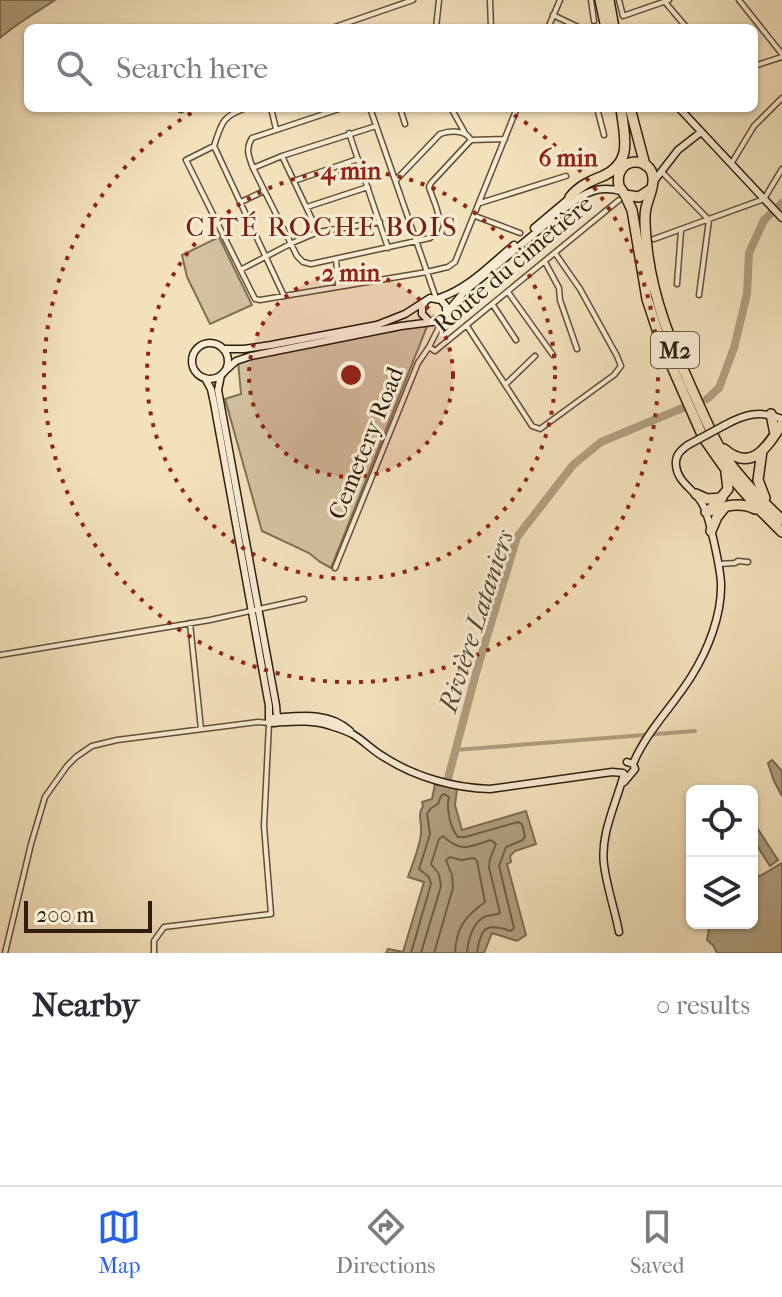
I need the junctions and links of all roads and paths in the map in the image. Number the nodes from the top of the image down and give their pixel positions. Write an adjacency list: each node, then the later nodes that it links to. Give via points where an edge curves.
1 (413, 0): 13 (street)
2 (439, 0): 14 (street)
3 (490, 0): 15 (street)
4 (560, 0): 11 (street)
5 (591, 0): 12 (street)
6 (600, 0): 18 (highway)
7 (609, 0): 19 (highway)
8 (619, 0): 10 (street, via 623,16)
9 (739, 0): 21 (street)
10 (667, 1): 20 (street)
11 (553, 15): 16 (street); 17 (street)
12 (594, 21)
13 (350, 24)
14 (436, 24)
15 (491, 24)
16 (550, 24)
17 (572, 24)
18 (605, 24)
19 (613, 24)
20 (684, 24)
21 (757, 24)
22 (758, 25): 23 (street)
23 (782, 56): 24 (street)
24 (758, 65)
25 (782, 98): 50 (street, via 754,126)
26 (236, 112): 47 (street, via 223,120)
27 (272, 112): 40 (street)
28 (328, 112): 40 (street)
29 (371, 112): 39 (street)
30 (401, 112): 38 (street)
31 (453, 112): 43 (street)
32 (515, 112): 45 (street)
33 (598, 112): 44 (street)
34 (621, 112): 63 (highway, via 624,158)
35 (622, 112): 53 (highway, M2, via 628,141)
36 (631, 112): 51 (highway, M2)
37 (683, 112): 41 (main road)
38 (405, 124)
39 (376, 126): 42 (street); 57 (street)
40 (276, 130): 52 (street, via 248,144)
41 (701, 132): 50 (main road); 55 (main road)
42 (349, 133): 48 (street); 49 (street)
43 (465, 133): 46 (street); 57 (street, via 436,137)
44 (604, 135)
45 (505, 139): 46 (street); 66 (street)
46 (471, 140): 76 (street, via 429,187 440,221 436,234)
47 (214, 146): 65 (street); 83 (street, via 186,160)
48 (282, 156): 52 (street); 58 (street)
49 (358, 159): 58 (street); 60 (street)
50 (731, 164): 64 (main road)
51 (647, 166): 53 (highway, via 635,162); 55 (main road); 59 (highway, M2)
52 (253, 168): 61 (street)
53 (622, 168): 62 (highway, M2); 63 (main road)
54 (782, 169): 64 (street)
55 (661, 171): 59 (main road); 70 (street)
56 (566, 176): 66 (street)
57 (396, 180): 76 (street)
58 (294, 181): 67 (street)
59 (652, 186): 62 (highway, via 639,197); 107 (highway, M2, via 644,212 645,236 657,304)
60 (368, 187): 67 (street); 71 (street)
61 (265, 191): 65 (street); 77 (street)
62 (622, 195): 79 (street, Route du cimetière); 92 (main road, via 602,188 574,201 463,293); 109 (highway, M2, via 632,210 647,299 661,342 703,437)
63 (570, 197): 90 (main road, via 463,287)
64 (766, 201): 69 (main road); 70 (street)
65 (241, 202): 80 (street)
66 (480, 203): 68 (street)
67 (307, 207): 73 (street)
68 (475, 216): 74 (street); 84 (street, via 455,262)
69 (781, 217)
70 (709, 220): 72 (street); 88 (street)
71 (380, 222): 73 (street); 78 (street)
72 (681, 229): 75 (street); 85 (street)
73 (318, 232): 77 (street)
74 (520, 233)
75 (654, 239)
76 (417, 242): 78 (street); 84 (street)
77 (292, 243): 80 (street); 81 (street, via 303,262)
78 (388, 248): 81 (street)
79 (555, 253): 82 (street, Route du cimetière); 104 (street, via 601,325 621,362 619,370 540,429 532,426)
80 (266, 256): 83 (street); 89 (street)
81 (336, 259): 86 (street)
82 (544, 262): 87 (street, Route du cimetière); 99 (street, via 559,288)
83 (242, 269): 89 (street, via 255,299)
84 (427, 272): 86 (street); 90 (street)
85 (677, 284)
86 (338, 287): 89 (street)
87 (508, 292): 91 (street, Route du cimetière); 100 (street)
88 (699, 295)
89 (284, 296)
90 (432, 299): 92 (main road, via 446,306); 93 (main road, via 421,310); 98 (main road, via 377,325)
91 (492, 305): 94 (street, Route du cimetière); 96 (street)
92 (444, 316): 93 (main road); 95 (street, Cemetery Road)
93 (431, 322): 95 (street); 102 (main road, via 251,356)
94 (467, 326): 97 (street, Route du cimetière, via 435,351); 104 (street)
95 (436, 334): 97 (street, Cemetery Road)
96 (516, 340)
97 (429, 347): 119 (street, Cemetery Road)
98 (223, 349): 102 (main road, via 228,360); 103 (main road, via 208,343 197,349 193,366)
99 (577, 349)
100 (553, 355)
101 (535, 356): 104 (street)
102 (223, 373): 103 (main road); 121 (main road, via 218,390)
103 (205, 378): 121 (main road)
104 (506, 384)
105 (771, 414): 106 (highway); 106 (main road); 110 (main road, bridge, via 747,414 679,453 676,468)
106 (780, 426): 108 (highway)
107 (715, 441): 108 (highway, via 737,459); 112 (highway, M2)
108 (762, 451): 112 (highway, via 758,480)
109 (726, 471): 111 (highway); 112 (highway, M2)
110 (696, 494): 111 (highway); 113 (main road)
111 (723, 502): 112 (highway); 113 (highway); 115 (highway)
112 (766, 510): 114 (highway, M2); 116 (highway, M2)
113 (706, 512): 115 (main road)
114 (782, 520)
115 (711, 531): 118 (main road)
116 (782, 532)
117 (748, 562): 118 (street)
118 (719, 564): 126 (main road, via 721,593 712,633 691,676)
119 (335, 568)
120 (304, 599): 121 (street)
121 (255, 611): 122 (street); 124 (main road)
122 (190, 623): 123 (street); 125 (street)
123 (0, 655)
124 (272, 721): 125 (street); 126 (main road, via 326,718 401,768 464,787 490,789); 129 (street, via 264,826 271,914 164,927 154,941)
125 (201, 729): 128 (street, via 92,746 67,766 45,797)
126 (629, 770): 127 (main road, via 611,812 604,848)
127 (619, 932)
128 (5, 953)
129 (154, 953)

